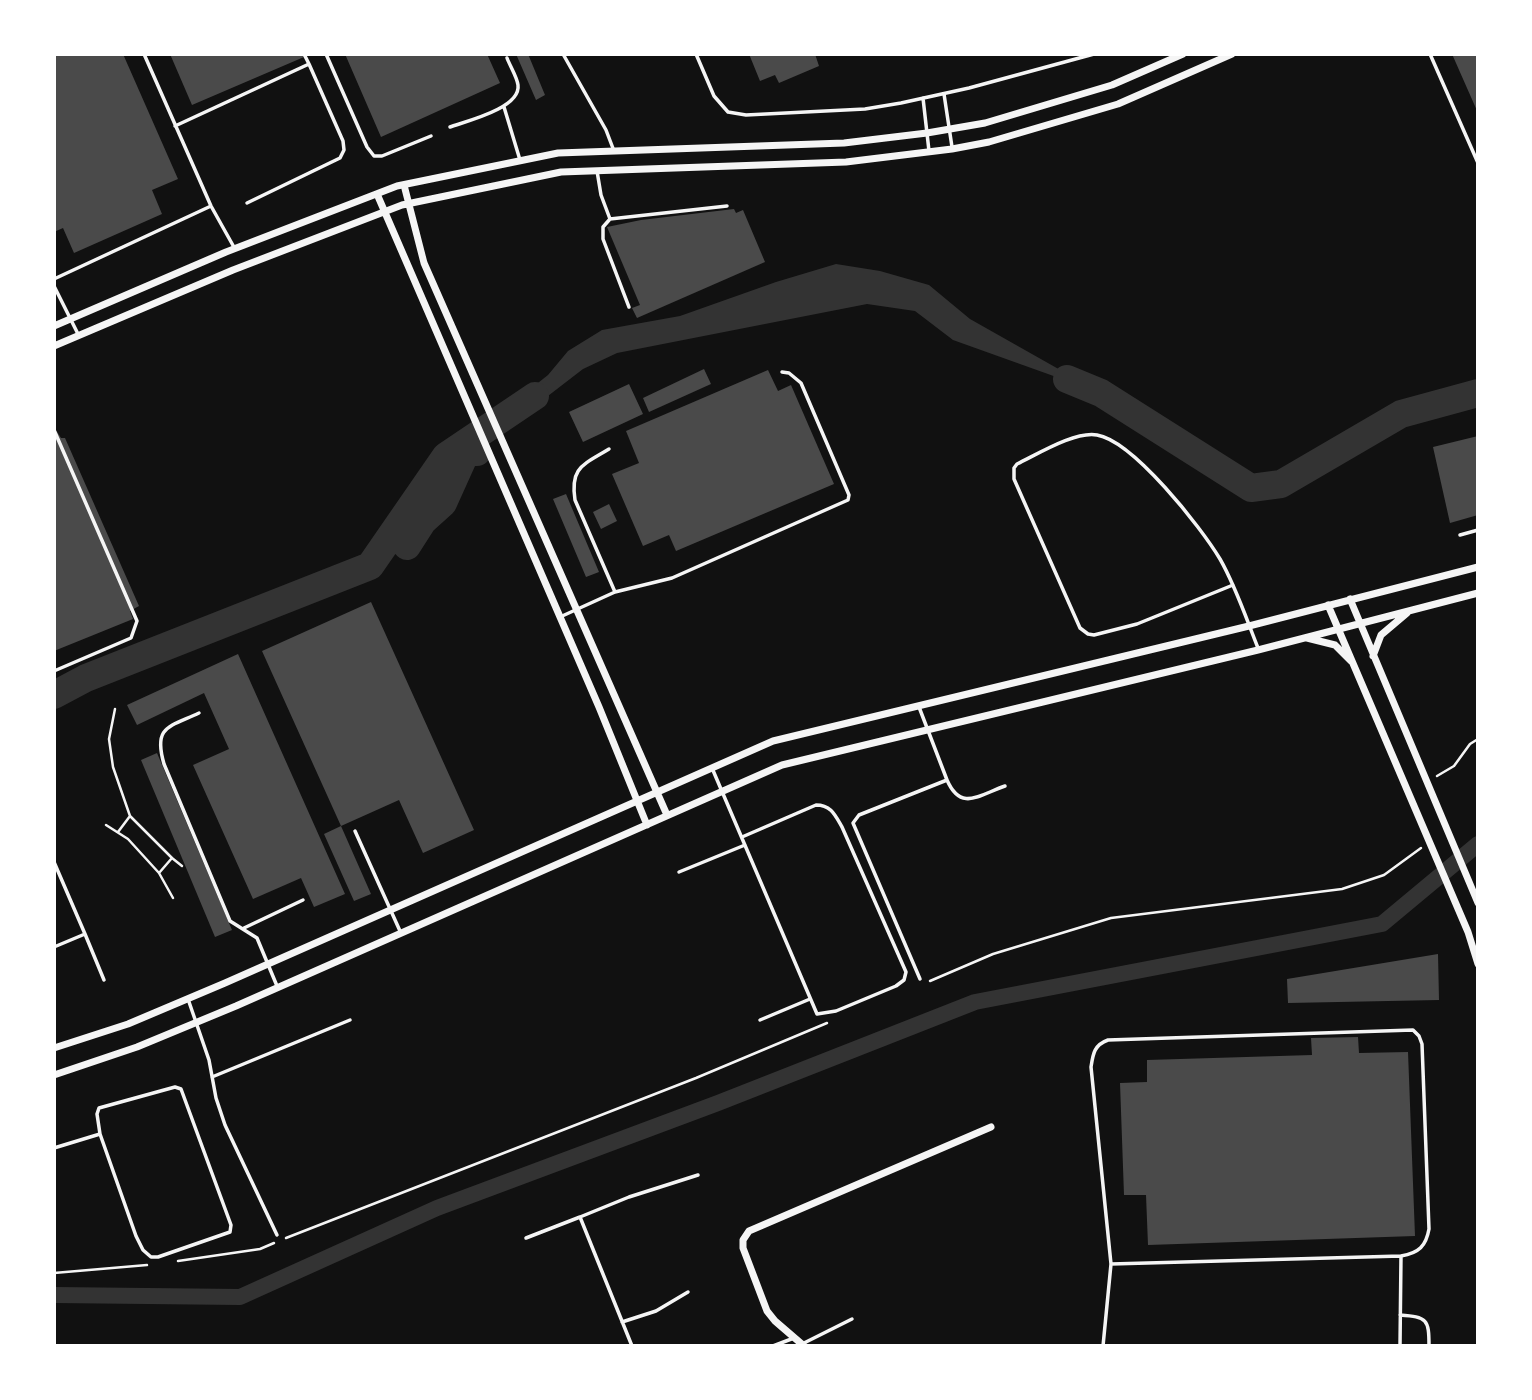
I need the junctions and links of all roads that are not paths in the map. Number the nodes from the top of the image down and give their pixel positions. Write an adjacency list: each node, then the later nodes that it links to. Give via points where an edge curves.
1 (144, 54): 15 (lane)
2 (304, 54): 11 (lane)
3 (326, 54): 19 (lane, via 374,156)
4 (563, 54): 21 (lane)
5 (696, 54): 13 (lane, via 714,96 728,112 865,109)
6 (1094, 54): 12 (lane)
7 (1183, 54): 17 (street, via 1112,85 985,123)
8 (1232, 54): 20 (street, via 1118,104)
9 (1430, 54): 24 (lane)
10 (507, 58): 14 (lane, via 518,85 516,95)
11 (309, 64): 15 (lane); 28 (lane, via 344,150 340,158)
12 (944, 94): 13 (lane); 17 (lane)
13 (923, 98): 18 (lane)
14 (504, 107): 16 (lane); 23 (lane)
15 (175, 126): 30 (lane)
16 (450, 127)
17 (950, 128): 18 (street); 20 (lane)
18 (927, 133): 21 (street, via 844,143); 22 (lane)
19 (431, 136)
20 (952, 149): 22 (street)
21 (614, 151): 23 (street, via 558,152)
22 (929, 151): 25 (street, via 846,162)
23 (520, 160): 26 (street)
24 (1478, 163)
25 (597, 171): 29 (street, via 561,172); 33 (lane)
26 (404, 185): 27 (street); 29 (street)
27 (377, 194): 32 (street); 34 (street)
28 (247, 202)
29 (409, 204): 32 (street); 53 (street, via 424,263)
30 (211, 206): 34 (lane); 35 (lane)
31 (727, 206): 33 (lane)
32 (384, 212): 40 (street); 55 (street)
33 (610, 219): 37 (lane, via 603,227 603,239)
34 (235, 248): 38 (street)
35 (54, 279)
36 (54, 286): 38 (lane)
37 (629, 307)
38 (71, 319): 39 (street); 40 (lane)
39 (54, 326)
40 (79, 335): 41 (street)
41 (54, 346)
42 (782, 372): 49 (lane, via 801,383 848,500 672,578)
43 (54, 430): 63 (lane, via 137,621 131,638)
44 (609, 449): 49 (lane, via 580,466 572,485)
45 (1478, 530): 46 (lane)
46 (1460, 535)
47 (1478, 567): 51 (street)
48 (1233, 585): 48 (lane, via 1191,519 1142,463 1112,440 1096,434 1076,436 1014,468 1014,479 1084,632 1094,635 1137,624); 57 (lane)
49 (615, 592): 53 (lane)
50 (1478, 593): 54 (street)
51 (1350, 599): 52 (street); 56 (street)
52 (1328, 605): 57 (street); 58 (street)
53 (576, 609): 55 (lane); 71 (street)
54 (1410, 610): 56 (street); 61 (street, via 1381,635)
55 (560, 617): 72 (street)
56 (1360, 623): 58 (street); 61 (street)
57 (1249, 626): 60 (lane); 64 (street)
58 (1339, 629): 59 (street); 62 (street)
59 (1303, 637): 60 (street); 62 (street, via 1335,645)
60 (1258, 650): 66 (street)
61 (1373, 656): 81 (street)
62 (1354, 664): 87 (street)
63 (54, 671)
64 (919, 705): 66 (lane); 67 (street, via 773,741)
65 (199, 713): 83 (lane, via 167,728 159,738 159,748 230,921)
66 (928, 729): 68 (lane); 70 (street, via 782,765)
67 (712, 768): 70 (lane); 71 (street)
68 (947, 780): 69 (lane, via 952,793 966,800); 89 (lane, via 859,815 853,823)
69 (1005, 786)
70 (722, 791): 73 (street); 76 (lane)
71 (656, 792): 72 (street); 73 (street)
72 (637, 800): 74 (street); 82 (street)
73 (667, 815): 74 (street)
74 (647, 825): 85 (street)
75 (355, 831): 82 (lane)
76 (742, 837): 77 (lane); 93 (lane, via 816,805 831,809 906,972 895,986 836,1011 817,1014)
77 (745, 845): 79 (lane); 93 (lane)
78 (54, 862): 84 (lane)
79 (679, 872)
80 (303, 900): 83 (lane)
81 (1478, 903)
82 (391, 911): 85 (lane); 88 (street)
83 (244, 928): 88 (lane, via 257,938)
84 (85, 934): 86 (lane); 90 (lane)
85 (401, 934): 91 (street)
86 (54, 947)
87 (1478, 964)
88 (267, 965): 91 (lane); 92 (street)
89 (920, 979)
90 (104, 980)
91 (278, 988): 96 (street)
92 (188, 999): 96 (lane); 97 (street)
93 (810, 999): 95 (lane)
94 (350, 1020): 99 (lane)
95 (760, 1020)
96 (197, 1022): 98 (street); 99 (lane)
97 (54, 1048)
98 (54, 1075)
99 (212, 1077): 105 (lane, via 225,1125)
100 (991, 1127): 113 (street, via 749,1231 743,1248 757,1290 775,1321)
101 (100, 1134): 101 (lane, via 99,1108 181,1089 230,1232 151,1257 136,1236); 102 (lane)
102 (54, 1148)
103 (698, 1175): 104 (lane)
104 (580, 1217): 106 (lane); 112 (lane)
105 (277, 1235)
106 (526, 1238)
107 (1401, 1256): 108 (lane); 108 (lane, via 1420,1249 1427,1242 1429,1229 1422,1044 1413,1030 1108,1040 1099,1044 1091,1068); 110 (lane)
108 (1111, 1264): 117 (lane)
109 (688, 1292): 112 (lane, via 656,1311)
110 (1400, 1315): 118 (lane); 119 (lane, via 1426,1321)
111 (852, 1319): 114 (lane)
112 (622, 1322): 115 (lane)
113 (794, 1339): 114 (street); 116 (lane)
114 (803, 1345)
115 (632, 1346)
116 (773, 1346)
117 (1103, 1346)
118 (1400, 1346)
119 (1429, 1346)

